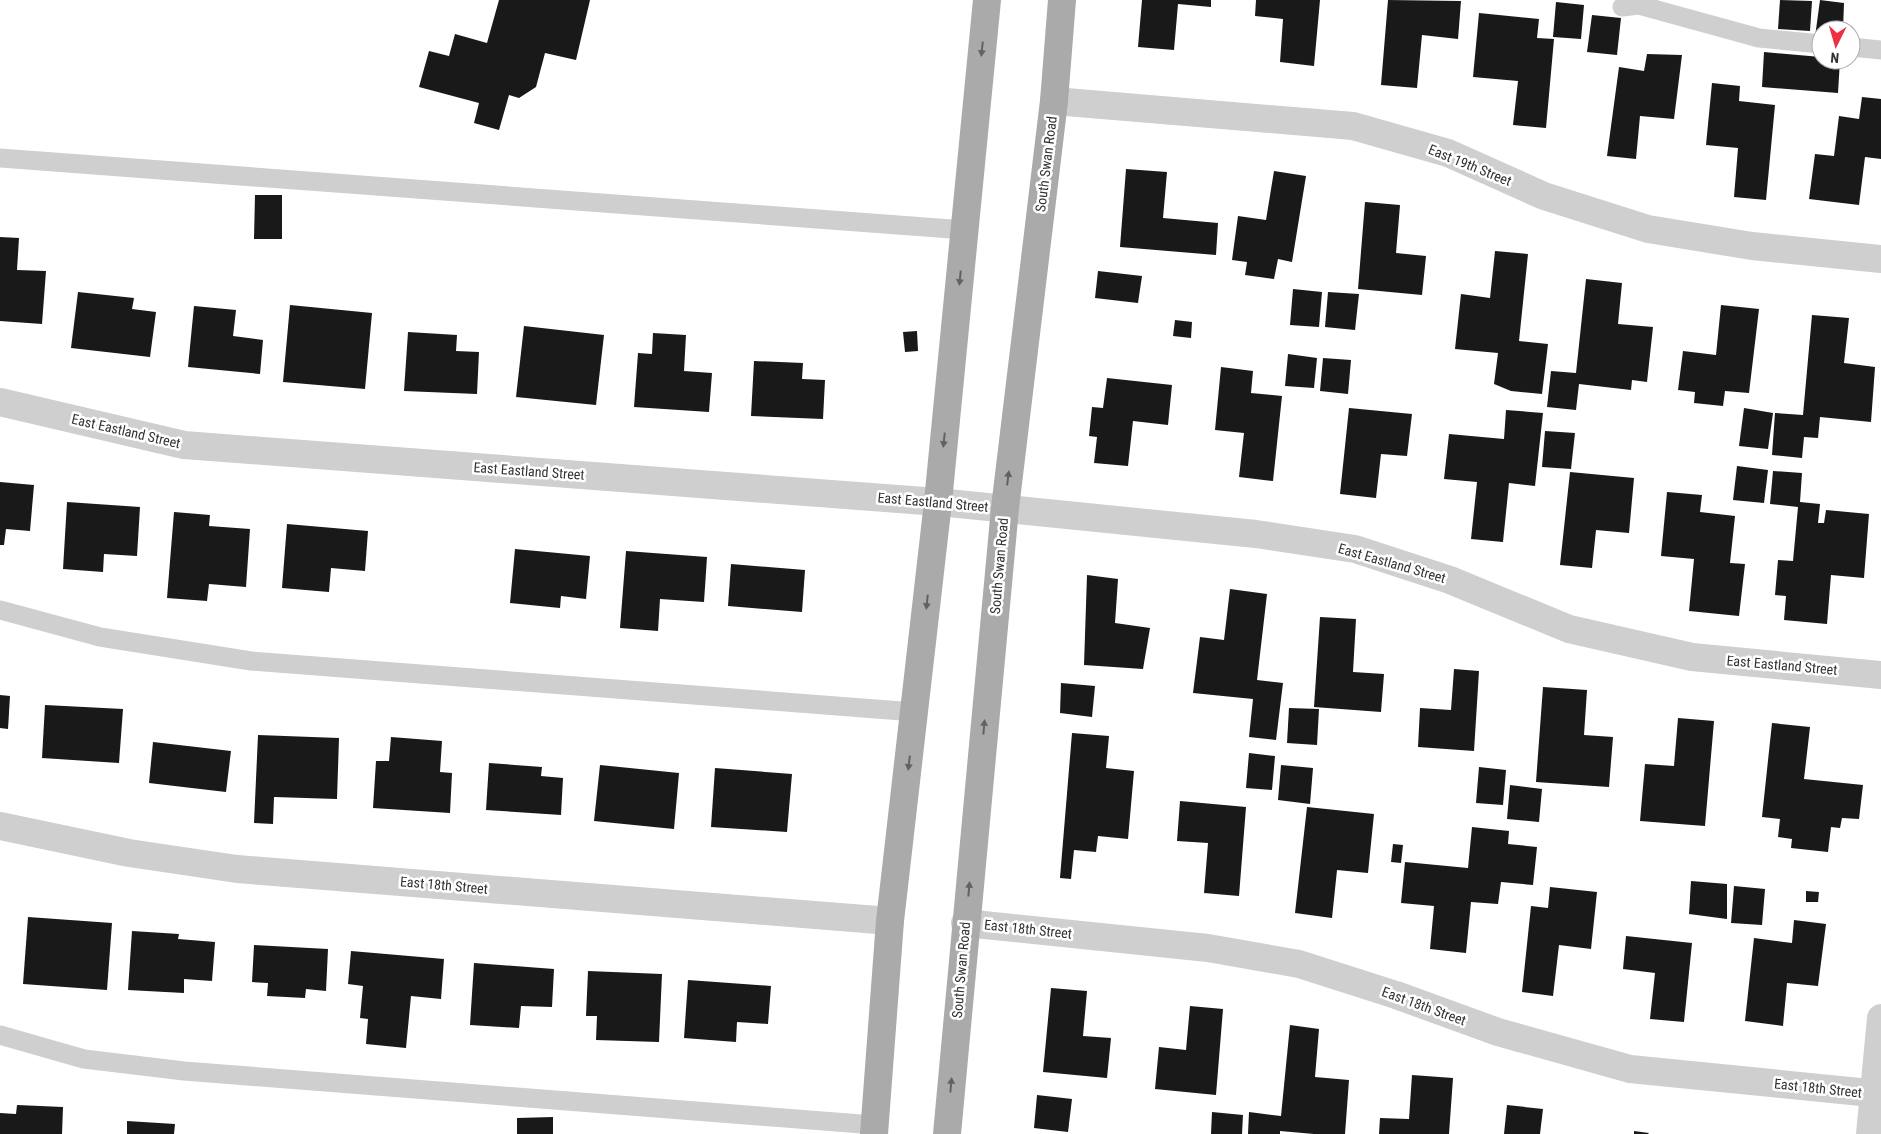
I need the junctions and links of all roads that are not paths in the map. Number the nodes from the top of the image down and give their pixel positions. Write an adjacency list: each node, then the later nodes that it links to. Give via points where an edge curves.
1 (987, 0): 9 (main road, one-way to 9)
2 (1062, 0): 7 (main road, South Swan Road)
3 (1622, 7): 4 (lane, via 1639,5 1759,38)
4 (1811, 43)
5 (1861, 49): 6 (lane)
6 (1881, 50)
7 (1054, 101): 10 (street, East 19th Street, via 1353,126 1448,153 1544,196 1648,229 1752,246); 13 (main road, South Swan Road, one-way to 7)
8 (0, 158): 9 (lane)
9 (965, 230): 12 (main road, one-way to 12)
10 (1881, 259)
11 (0, 402): 12 (street, East Eastland Street, via 184,445)
12 (938, 502): 13 (street, East Eastland Street); 16 (main road, one-way to 16)
13 (1005, 508): 15 (street, East Eastland Street, via 1256,534 1355,549 1450,580 1569,629 1692,657); 19 (main road, South Swan Road, one-way to 13)
14 (0, 610): 16 (lane, via 100,637 251,661)
15 (1881, 675)
16 (915, 712): 18 (main road, one-way to 18)
17 (0, 826): 18 (street, East 18th Street, via 129,853 237,869)
18 (890, 921): 23 (main road)
19 (966, 923): 22 (street, East 18th Street, via 1208,948 1299,964 1498,1032 1630,1069); 24 (main road, South Swan Road, one-way to 19)
20 (1881, 1018): 22 (street)
21 (0, 1035): 23 (lane, via 84,1058 184,1071)
22 (1877, 1094): 25 (street)
23 (874, 1130)
24 (947, 1134)
25 (1870, 1134)

